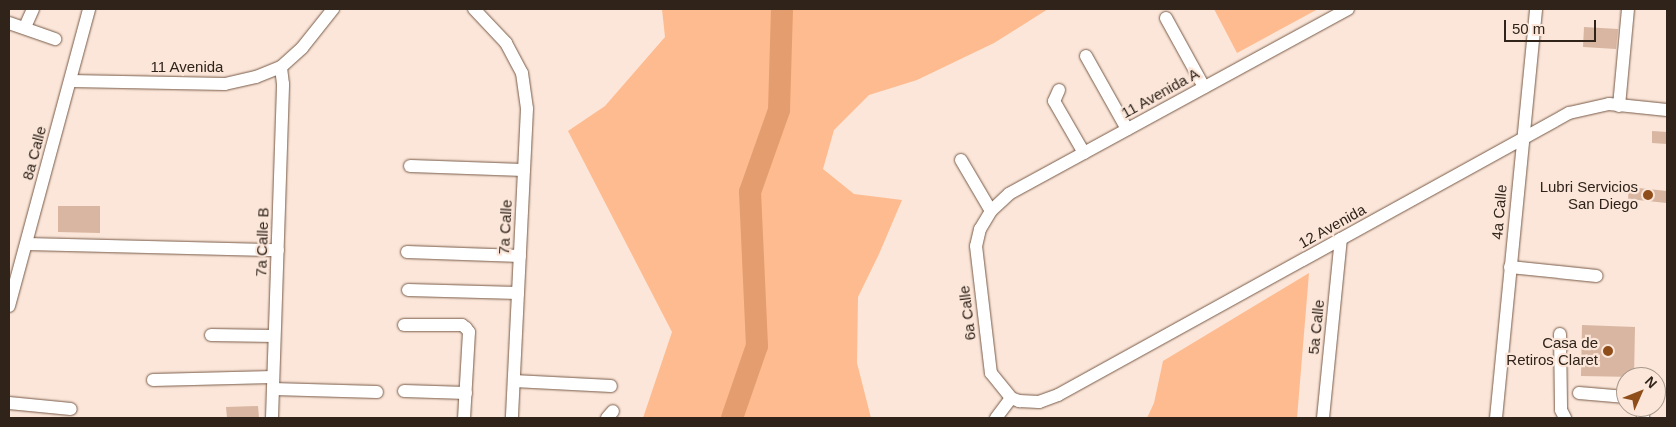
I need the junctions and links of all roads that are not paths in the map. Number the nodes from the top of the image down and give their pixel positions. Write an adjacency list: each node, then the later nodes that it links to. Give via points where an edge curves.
1 (33, 9): 10 (street)
2 (89, 9): 14 (street, 8a Calle)
3 (333, 9): 13 (street, 11 Avenida, via 302,48)
4 (474, 9): 24 (street, 7a Calle, via 506,43 522,72 527,109)
5 (1348, 9): 15 (street, 11 Avenida A)
6 (1536, 9): 20 (street, 4a Calle)
7 (1628, 9): 17 (street)
8 (1166, 18): 15 (street)
9 (9, 23): 10 (street)
10 (25, 27): 11 (street)
11 (55, 39)
12 (1086, 56): 19 (street)
13 (281, 67): 14 (street, 11 Avenida, via 225,84); 28 (street, 7a Calle B)
14 (71, 80): 27 (street, 8a Calle)
15 (1204, 87): 19 (street, 11 Avenida A)
16 (1059, 90): 21 (street, via 1054,101)
17 (1619, 106): 18 (street, 12 Avenida); 20 (street, 12 Avenida, via 1609,104 1569,113)
18 (1667, 110)
19 (1127, 129): 21 (street, 11 Avenida A)
20 (1522, 138): 26 (street, 12 Avenida); 31 (street, 4a Calle)
21 (1084, 153): 25 (street, 11 Avenida A, via 1009,194)
22 (961, 160): 25 (street)
23 (410, 166): 24 (street)
24 (524, 170): 30 (street, 7a Calle)
25 (991, 211): 49 (street, 6a Calle, via 980,229 976,246 991,373)
26 (1342, 239): 49 (street, 12 Avenida, via 1058,395 1040,402); 56 (street, 5a Calle)
27 (27, 244): 28 (street); 35 (street, 8a Calle)
28 (278, 250): 39 (street, 7a Calle B)
29 (407, 252): 30 (street)
30 (520, 256): 34 (street, 7a Calle)
31 (1510, 268): 32 (street); 57 (street, 4a Calle)
32 (1597, 276)
33 (408, 290): 34 (street)
34 (518, 293): 41 (street, 7a Calle)
35 (9, 306)
36 (404, 325): 46 (street, via 462,325 466,328 469,332)
37 (211, 334): 39 (street)
38 (1560, 334): 58 (street, via 1561,410)
39 (274, 336): 42 (street, 7a Calle B)
40 (153, 380): 42 (street)
41 (514, 381): 43 (street); 54 (street, 7a Calle)
42 (273, 383): 45 (street); 52 (street, 7a Calle B)
43 (611, 386)
44 (404, 391): 46 (street)
45 (377, 392)
46 (466, 393): 53 (street)
47 (1579, 393): 48 (street)
48 (1616, 395)
49 (1015, 400): 55 (street)
50 (9, 403): 51 (street)
51 (71, 409)
52 (272, 418)
53 (464, 418)
54 (512, 418)
55 (996, 418)
56 (1323, 418)
57 (1496, 418)
58 (1566, 418)

